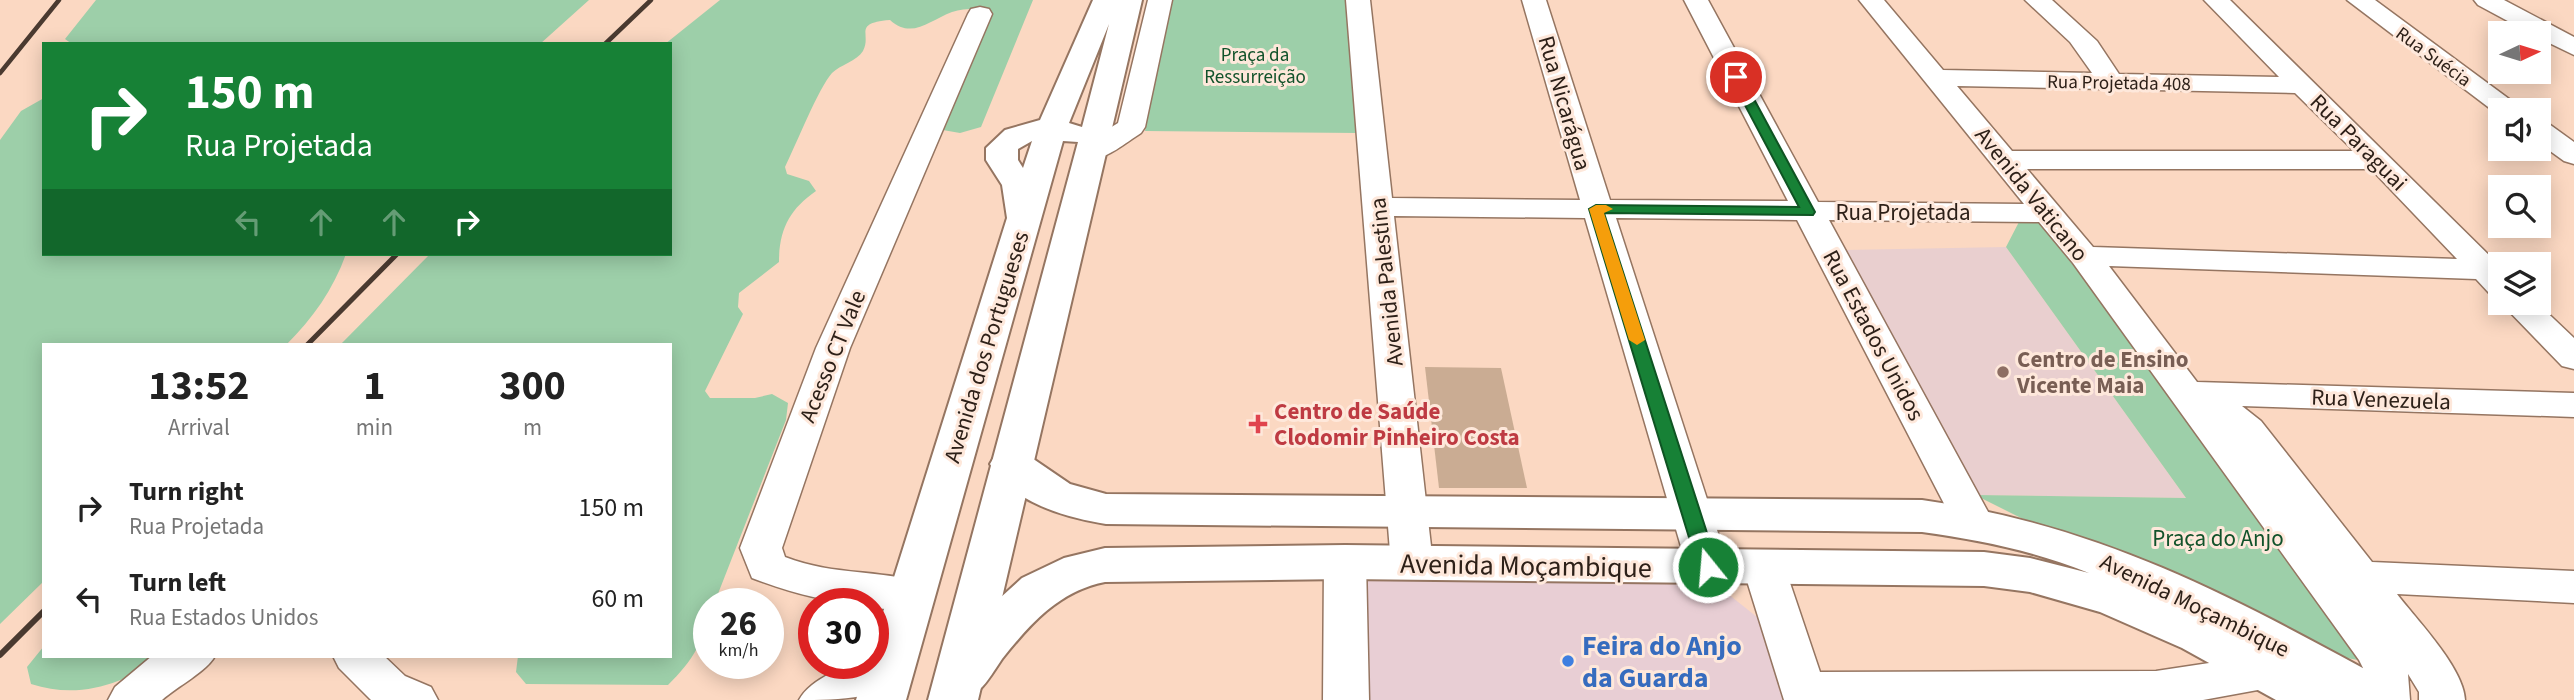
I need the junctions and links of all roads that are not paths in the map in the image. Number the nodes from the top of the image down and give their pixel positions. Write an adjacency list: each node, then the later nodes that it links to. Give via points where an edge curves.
1 (1106, 0): 18 (main road, Avenida dos Portugueses)
2 (1129, 0): 20 (main road, Avenida dos Portugueses)
3 (1160, 0): 20 (street, via 1131,127)
4 (1358, 0): 24 (street, Avenida Palestina)
5 (1534, 0): 25 (street, Rua Nicarágua)
6 (1696, 0): 26 (street, Rua Estados Unidos)
7 (1871, 0): 14 (street, Avenida Vaticano)
8 (2037, 0): 15 (street, via 2097,57)
9 (2216, 0): 16 (street, Rua Paraguai)
10 (2359, 0): 17 (street, Rua Suécia)
11 (2486, 0): 13 (street)
12 (980, 14): 46 (street, Acesso CT Vale, via 833,348 761,548 767,567 801,581 847,591)
13 (2574, 47)
14 (1937, 78): 15 (street, Rua Projetada 408); 22 (street, Avenida Vaticano)
15 (2109, 82): 16 (street, Rua Projetada 408)
16 (2301, 85): 23 (street, Rua Paraguai)
17 (2494, 98)
18 (1051, 129): 28 (main road, via 1069,131 1081,145 1065,202); 46 (main road, Avenida dos Portugueses)
19 (2551, 139): 21 (street)
20 (1091, 152): 28 (main road, Avenida dos Portugueses)
21 (2574, 155)
22 (2004, 160): 23 (street); 27 (street, Avenida Vaticano)
23 (2379, 160): 30 (street, Rua Paraguai)
24 (1379, 207): 25 (street, Rua Projetada); 37 (street, Avenida Palestina)
25 (1596, 209): 26 (street, Rua Projetada); 38 (street, Rua Nicarágua)
26 (1808, 212): 27 (street, Rua Projetada); 39 (street, Rua Estados Unidos)
27 (2049, 213): 29 (street, Avenida Vaticano)
28 (1067, 242): 36 (main road, Avenida dos Portugueses)
29 (2084, 256): 31 (street); 34 (street, Avenida Vaticano)
30 (2488, 274)
31 (2488, 278)
32 (2530, 315): 33 (street)
33 (2574, 358)
34 (2187, 393): 35 (street, Rua Venezuela); 44 (street, Avenida Vaticano, via 2218,406 2248,430); 59 (street, Avenida Vaticano, via 2377,652 2385,668)
35 (2574, 405)
36 (1011, 464): 37 (main road, Avenida Moçambique, via 1054,497 1106,509); 51 (main road, Avenida dos Portugueses)
37 (1409, 513): 38 (main road, Avenida Moçambique); 41 (street, Avenida Palestina)
38 (1692, 514): 39 (main road, Avenida Moçambique, via 1922,516); 42 (street, Rua Nicarágua)
39 (1973, 521): 58 (main road, Avenida Moçambique, via 2060,543 2159,582)
40 (1345, 562): 41 (main road, Avenida Moçambique); 51 (main road, Avenida Moçambique, via 1140,564 1071,571 1024,602); 56 (street)
41 (1412, 564): 42 (main road, Avenida Moçambique)
42 (1708, 567): 43 (main road, Avenida Moçambique)
43 (1764, 568): 49 (main road, Avenida Moçambique, via 1984,569 2058,579 2127,600); 52 (street)
44 (2361, 577): 45 (street); 60 (street, Avenida Vaticano, via 2429,668)
45 (2574, 587)
46 (912, 595): 50 (main road, Avenida dos Portugueses)
47 (189, 658): 53 (street, via 170,667)
48 (357, 658): 54 (street, via 389,689)
49 (2269, 671): 52 (street, via 2156,689); 57 (main road, Avenida Moçambique)
50 (885, 684): 55 (street)
51 (956, 689)
52 (1806, 695)
53 (131, 700)
54 (415, 700)
55 (822, 700)
56 (1346, 700)
57 (2320, 700)
58 (2378, 700)
59 (2387, 700)
60 (2442, 700)

